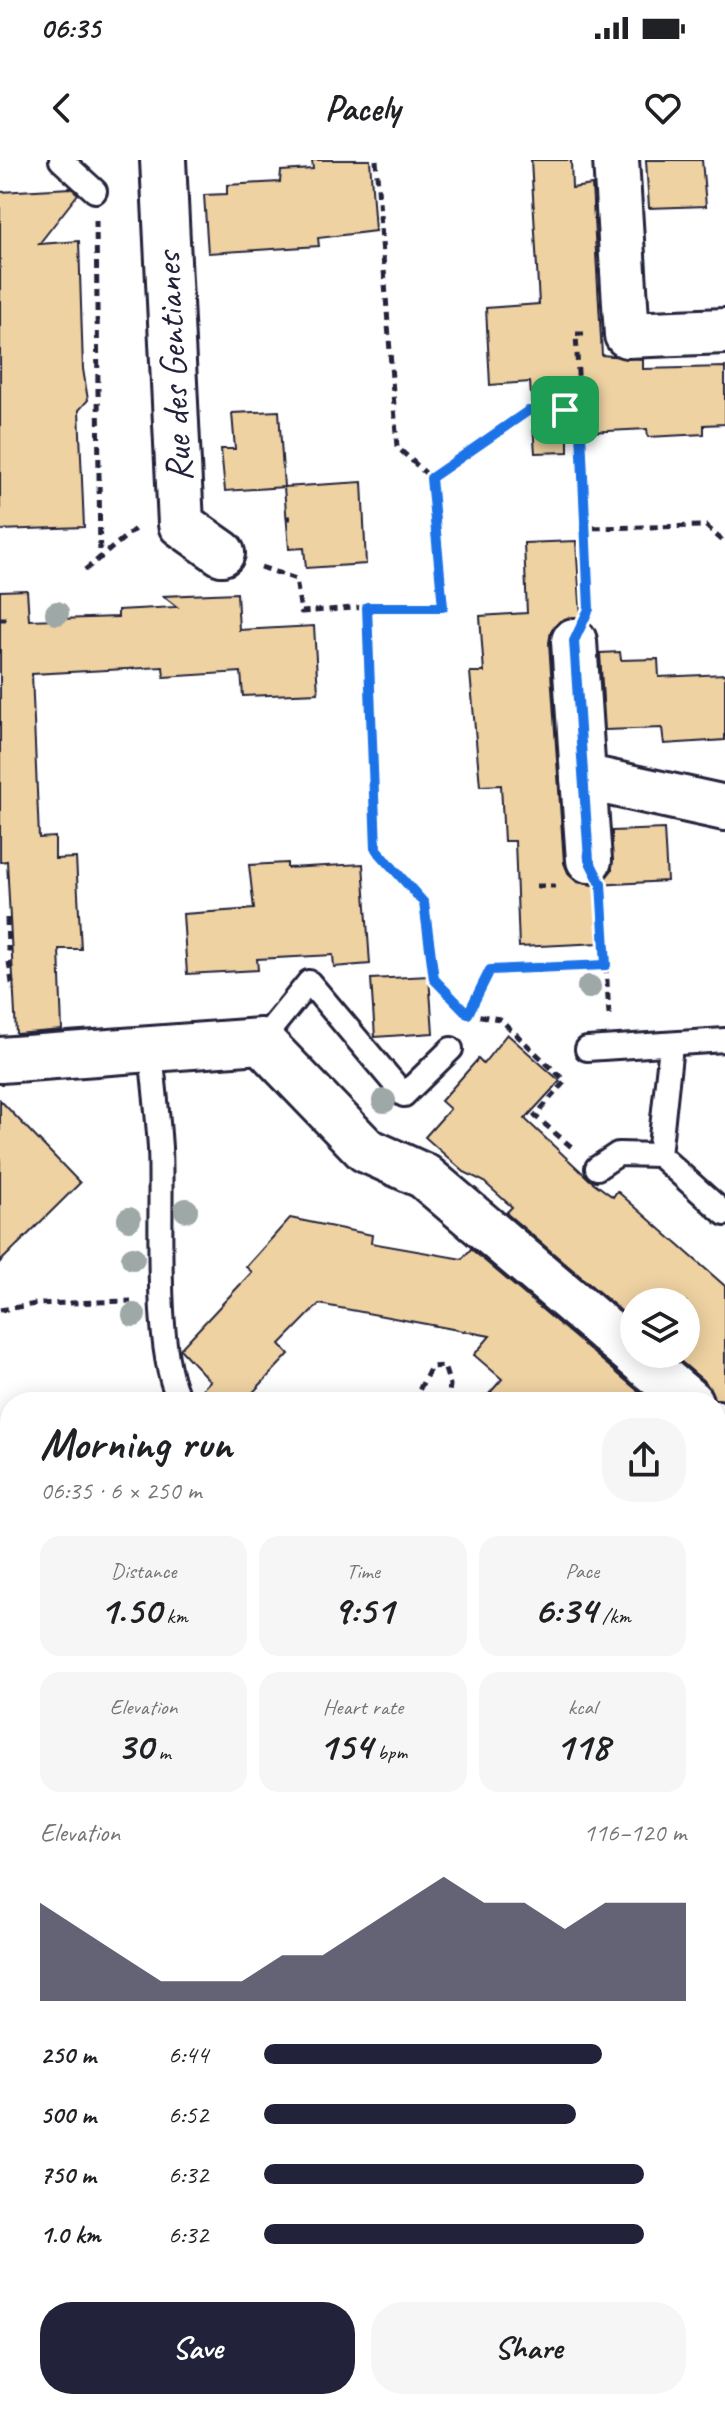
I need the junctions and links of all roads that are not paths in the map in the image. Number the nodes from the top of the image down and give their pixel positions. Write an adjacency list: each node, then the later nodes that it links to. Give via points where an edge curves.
1 (61, 160): 4 (lane)
2 (163, 160): 6 (street, Rue des Gentianes, via 181,524)
3 (616, 160): 5 (street, via 627,335)
4 (95, 191)
5 (725, 331)
6 (222, 553)
7 (574, 641): 8 (street)
8 (583, 777): 9 (street); 10 (street)
9 (725, 808)
10 (589, 860)
11 (725, 1040): 13 (lane)
12 (261, 1041): 14 (lane, via 309,982 404,1095); 16 (street); 22 (street, via 366,1150 424,1176)
13 (671, 1046): 15 (lane); 18 (lane)
14 (451, 1049)
15 (587, 1049)
16 (151, 1051): 17 (street); 21 (lane, via 160,1149 162,1300)
17 (0, 1060)
18 (659, 1155): 19 (lane, via 618,1154); 20 (lane)
19 (597, 1168)
20 (725, 1214)
21 (176, 1392)
22 (678, 1392)

